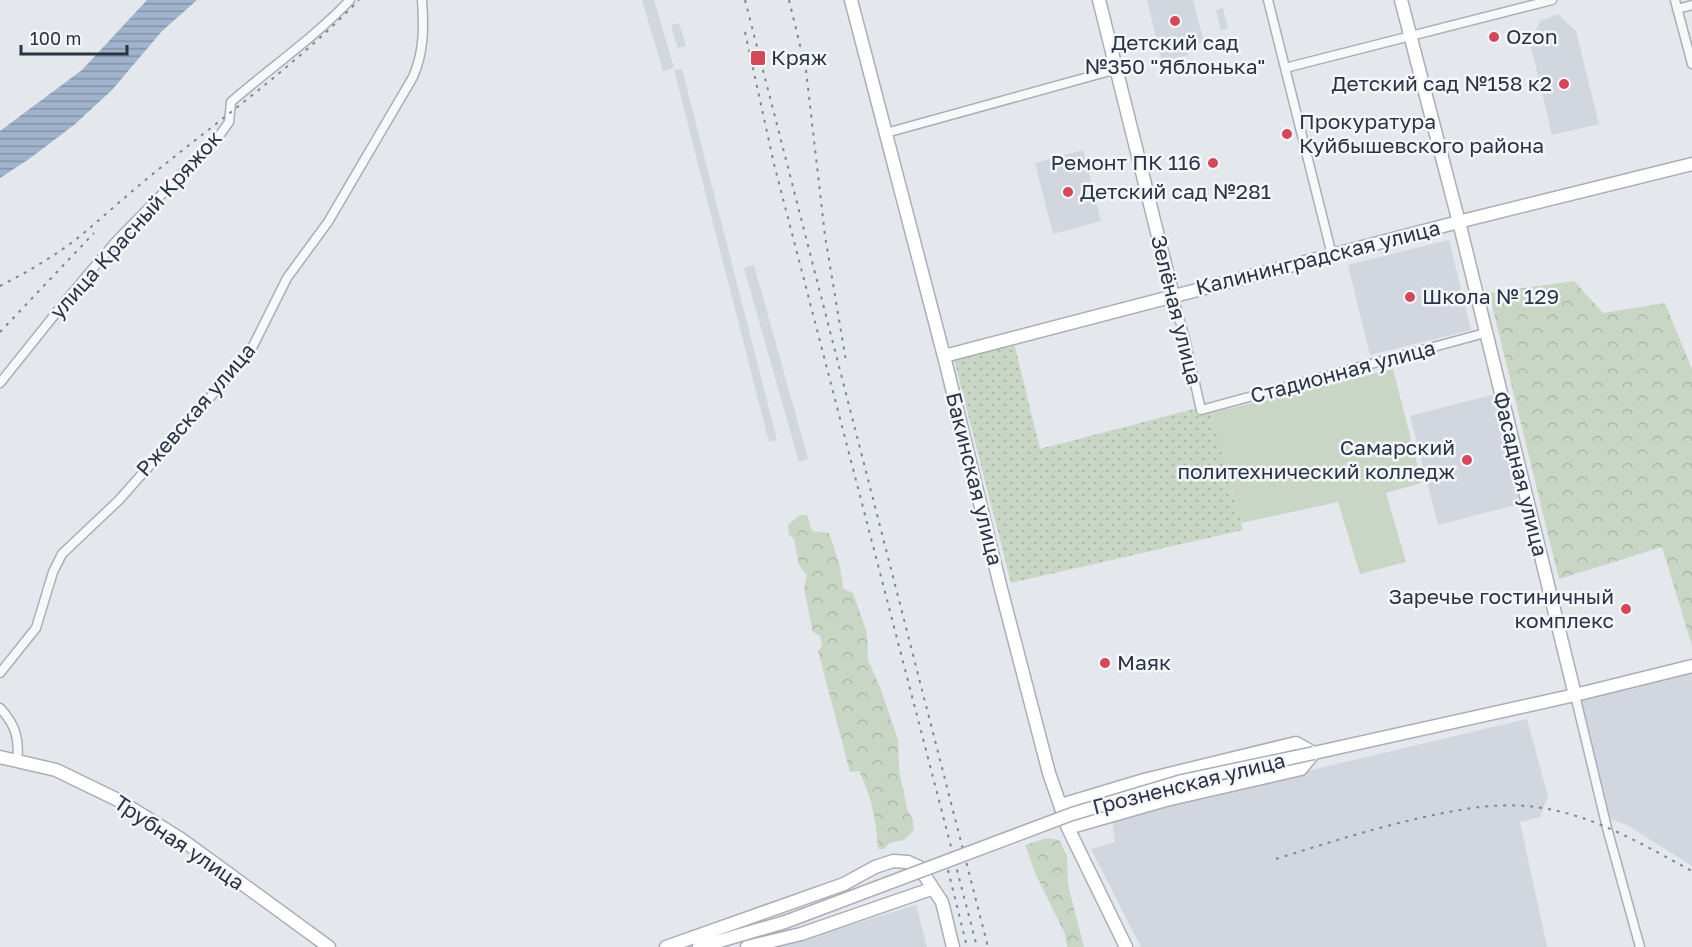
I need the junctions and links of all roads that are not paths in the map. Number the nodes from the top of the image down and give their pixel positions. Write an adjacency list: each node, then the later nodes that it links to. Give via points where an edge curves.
1 (350, 0): 21 (street, улица Красный Кряжок, via 231,102 229,122 219,136 117,240)
2 (422, 0): 24 (street, Ржевская улица, via 424,30 413,77 328,222 286,278 258,338 119,500 62,554 36,628)
3 (851, 0): 14 (main road, Бакинская улица)
4 (1099, 0): 13 (main road, Зелёная улица)
5 (1268, 0): 12 (street)
6 (1401, 0): 10 (main road, Фасадная улица)
7 (1552, 0): 10 (street)
8 (1676, 4): 9 (street); 11 (street)
9 (1692, 5)
10 (1411, 37): 12 (street); 16 (main road, Фасадная улица)
11 (1692, 64)
12 (1285, 68): 17 (street)
13 (1118, 69): 14 (street); 18 (main road, Зелёная улица)
14 (886, 132): 20 (main road, Бакинская улица)
15 (1692, 164): 16 (main road, Калининградская улица)
16 (1459, 222): 17 (main road, Калининградская улица); 19 (main road, Фасадная улица)
17 (1332, 255): 18 (main road, Калининградская улица)
18 (1173, 296): 20 (main road, Калининградская улица); 22 (street, Зелёная улица)
19 (1485, 333): 22 (street, Стадионная улица); 25 (main road, Фасадная улица)
20 (944, 356): 30 (main road, Бакинская улица, via 1049,773)
21 (0, 383)
22 (1201, 410)
23 (1692, 666): 25 (main road, Грозненская улица)
24 (0, 673)
25 (1575, 695): 27 (main road, Грозненская улица); 40 (street, Фасадная улица)
26 (0, 708): 29 (street, via 17,734)
27 (1314, 753): 30 (main road, via 1296,743 1143,780); 31 (main road, via 1301,769); 36 (main road, Грозненская улица, bridge, via 1182,781 1072,814 785,922)
28 (0, 757): 29 (main road, Трубная улица)
29 (17, 761): 34 (main road, Трубная улица, via 56,770 128,805)
30 (1061, 805): 31 (main road); 32 (main road, Бакинская улица)
31 (1110, 815): 32 (main road)
32 (1068, 828): 39 (main road, Бакинская улица)
33 (931, 889): 35 (main road, via 919,867 893,861 844,884); 37 (main road, via 801,934); 38 (main road, via 942,902)
34 (329, 947)
35 (666, 947)
36 (699, 947)
37 (747, 947)
38 (953, 947)
39 (1126, 947)
40 (1640, 947)

